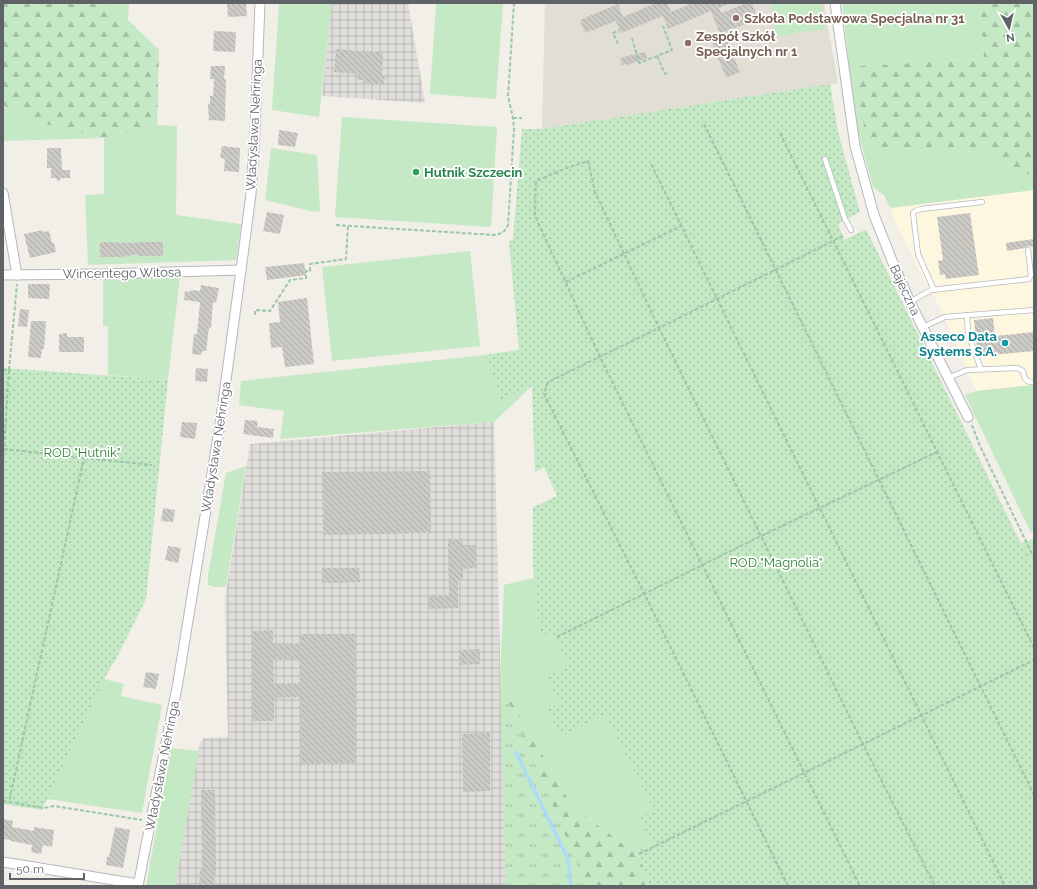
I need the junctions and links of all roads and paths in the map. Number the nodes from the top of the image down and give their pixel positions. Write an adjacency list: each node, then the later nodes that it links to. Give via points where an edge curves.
1 (260, 3): 29 (street, Władysława Nehringa, via 251,194)
2 (514, 3): 12 (path, via 508,96)
3 (720, 3): 5 (path)
4 (835, 3): 35 (street, Bajeczna, via 855,146 874,215)
5 (721, 7)
6 (663, 26): 10 (path, via 672,50)
7 (620, 30): 9 (path, via 613,33)
8 (632, 38): 10 (path, via 639,63)
9 (618, 44)
10 (657, 56): 11 (path, via 665,74)
11 (667, 73)
12 (513, 118): 13 (path); 21 (path, via 508,225 502,233 494,235)
13 (522, 118)
14 (704, 124): 28 (path)
15 (780, 134): 25 (path)
16 (825, 159): 23 (lane)
17 (651, 164): 22 (path)
18 (3, 193): 31 (street)
19 (982, 202): 33 (lane, via 915,210 918,254)
20 (336, 225): 21 (path)
21 (348, 226): 37 (path, via 346,259 310,264 306,278 290,280 270,311 255,310)
22 (681, 226): 27 (path); 34 (path)
23 (851, 230)
24 (843, 236): 25 (path)
25 (834, 240): 28 (path); 49 (path)
26 (1028, 250): 33 (lane, via 1031,275 1029,279)
27 (624, 253): 32 (path); 32 (path, via 595,192 588,161 536,180 535,216); 40 (path)
28 (775, 269): 34 (path); 53 (path)
29 (241, 270): 31 (street, Wincentego Witosa); 70 (street, Władysława Nehringa, via 220,424 179,675)
30 (3, 275): 31 (street, Wincentego Witosa)
31 (17, 275): 44 (path)
32 (565, 283): 41 (path)
33 (934, 290): 35 (lane)
34 (717, 298): 40 (path); 54 (path)
35 (910, 302): 39 (street, Bajeczna)
36 (1034, 310): 38 (lane)
37 (255, 315)
38 (968, 315): 39 (lane, via 944,317); 42 (lane, via 968,334)
39 (922, 327): 45 (street, Bajeczna)
40 (659, 328): 41 (path); 55 (path)
41 (600, 357): 57 (path); 58 (path, via 548,382 544,394)
42 (981, 369): 45 (lane, via 967,370); 46 (lane, via 1017,368 1023,371 1025,380)
43 (3, 370): 44 (path)
44 (9, 370): 48 (path)
45 (948, 378): 47 (street, Bajeczna)
46 (1034, 382)
47 (968, 417): 56 (path)
48 (4, 449): 50 (path); 51 (path)
49 (937, 452): 53 (path); 60 (path)
50 (84, 458): 52 (path); 68 (path)
51 (3, 464)
52 (152, 465)
53 (879, 479): 54 (path); 62 (path)
54 (820, 508): 55 (path); 63 (path)
55 (761, 536): 57 (path); 64 (path)
56 (1034, 558)
57 (702, 565): 58 (path); 65 (path)
58 (644, 593): 59 (path); 69 (path)
59 (557, 637)
60 (1034, 648)
61 (1034, 660): 62 (path)
62 (981, 686): 63 (path); 66 (path)
63 (922, 715): 64 (path); 77 (path)
64 (863, 744): 65 (path); 76 (path)
65 (805, 772): 69 (path); 75 (path)
66 (1034, 795)
67 (3, 801): 68 (path)
68 (9, 802): 70 (path, via 44,808 54,806)
69 (746, 802): 71 (path); 74 (path)
70 (151, 821): 73 (street, Władysława Nehringa)
71 (639, 854)
72 (3, 862): 73 (street)
73 (138, 885)
74 (788, 886)
75 (860, 886)
76 (934, 886)
77 (1005, 886)

